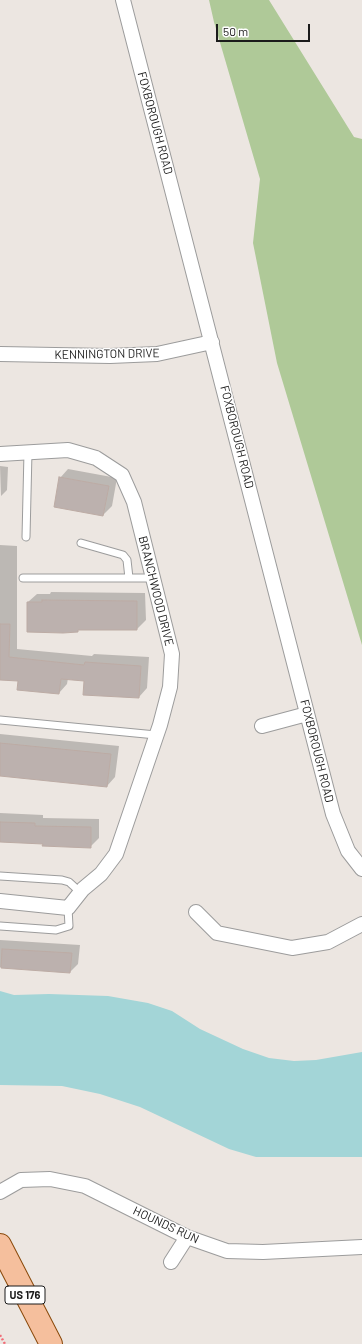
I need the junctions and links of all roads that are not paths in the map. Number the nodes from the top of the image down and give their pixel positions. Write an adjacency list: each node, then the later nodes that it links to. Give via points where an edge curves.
1 (123, 0): 2 (street, FOXBOROUGH ROAD)
2 (212, 342): 3 (street, KENNINGTON DRIVE, via 157,354); 11 (street, FOXBOROUGH ROAD)
3 (0, 354)
4 (28, 452): 5 (street, BRANCHWOOD DRIVE); 6 (lane); 10 (street, BRANCHWOOD DRIVE, via 68,450 96,458 122,476 134,502)
5 (0, 454)
6 (26, 537)
7 (81, 543): 9 (lane, via 123,555 128,560)
8 (23, 578): 9 (lane)
9 (129, 578): 10 (lane)
10 (153, 578): 14 (street, BRANCHWOOD DRIVE, via 172,654 170,687)
11 (307, 714): 13 (street); 15 (street, FOXBOROUGH ROAD, via 333,814 348,851)
12 (0, 720): 14 (lane)
13 (262, 726)
14 (156, 735): 17 (street, BRANCHWOOD DRIVE, via 116,854 101,874)
15 (362, 869)
16 (0, 876): 17 (lane, via 62,880 69,882)
17 (80, 892): 19 (street, BRANCHWOOD DRIVE)
18 (0, 901): 19 (street)
19 (68, 908): 22 (lane, via 69,926 56,930)
20 (196, 912): 21 (street, via 217,934 292,948 328,942)
21 (362, 924)
22 (0, 926)
23 (0, 1192): 24 (street, HOUNDS RUN, via 21,1180 50,1179 84,1186)
24 (187, 1237): 26 (street, HOUNDS RUN, via 227,1251 263,1252); 27 (street)
25 (0, 1245): 28 (main road, US 176)
26 (362, 1247)
27 (171, 1262)
28 (51, 1344)

